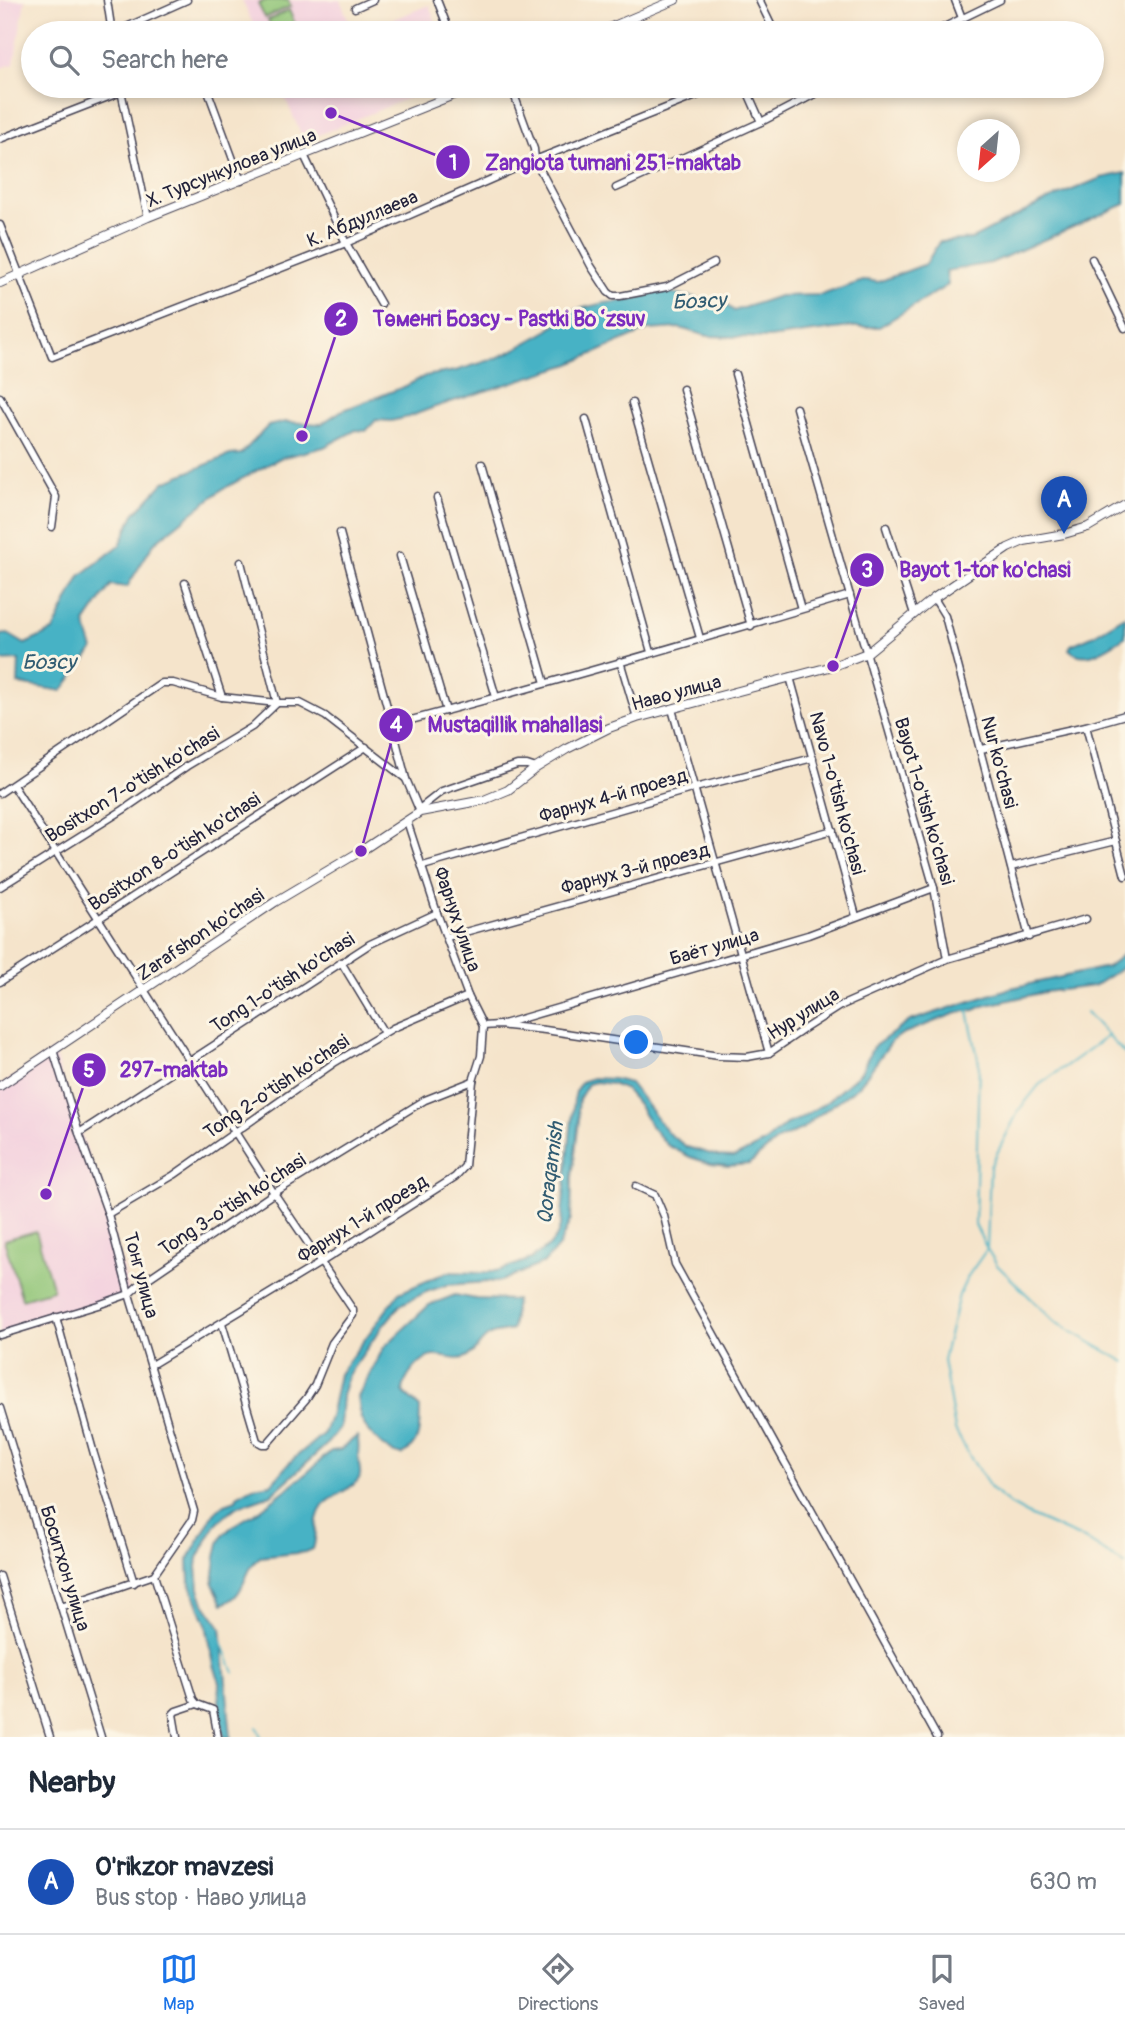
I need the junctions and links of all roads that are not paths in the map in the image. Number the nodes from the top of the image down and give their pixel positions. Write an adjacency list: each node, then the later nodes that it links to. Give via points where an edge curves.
1 (107, 0): 11 (street)
2 (187, 0): 12 (street)
3 (373, 0): 9 (street)
4 (437, 0): 13 (street)
5 (675, 0): 14 (street)
6 (759, 0): 15 (street)
7 (955, 0): 10 (street)
8 (1000, 0): 10 (street)
9 (355, 8)
10 (962, 18): 16 (street)
11 (110, 21)
12 (139, 21)
13 (445, 21)
14 (625, 21)
15 (769, 21)
16 (956, 21)
17 (99, 98): 26 (street)
18 (123, 98): 31 (street)
19 (210, 98): 29 (street)
20 (445, 98): 27 (street, Х. Турсункулова улица)
21 (515, 98): 28 (street)
22 (691, 98): 28 (street, К. Абдуллаева)
23 (751, 98): 25 (street)
24 (804, 99): 25 (street)
25 (761, 122): 30 (street)
26 (0, 139)
27 (304, 155): 29 (street, Х. Турсункулова улица); 33 (street)
28 (535, 160): 33 (street, К. Абдуллаева); 35 (street, via 591,266 613,296 667,287)
29 (241, 181): 31 (street, Х. Турсункулова улица)
30 (616, 188)
31 (148, 217): 36 (street, Х. Турсункулова улица)
32 (0, 225): 36 (street)
33 (346, 243): 36 (street, К. Абдуллаева, via 52,357); 38 (street)
34 (1092, 259): 39 (street)
35 (714, 263)
36 (19, 275): 37 (street, Х. Турсункулова улица)
37 (0, 283)
38 (381, 304)
39 (1125, 328)
40 (735, 374): 57 (street)
41 (683, 389): 59 (street)
42 (0, 397): 49 (street, via 56,496)
43 (632, 403): 60 (street)
44 (796, 408): 55 (street, Bayot 1-o'tish ko'chasi)
45 (586, 419): 61 (street)
46 (482, 464): 65 (street)
47 (437, 498): 67 (street)
48 (1125, 505): 56 (street, Наво улица, via 1088,527 1007,548)
49 (52, 527)
50 (886, 527): 58 (street)
51 (340, 533): 73 (street)
52 (400, 556): 70 (street)
53 (241, 562): 68 (street)
54 (185, 583): 66 (street)
55 (850, 595): 57 (street); 62 (street, Bayot 1-o'tish ko'chasi)
56 (934, 598): 58 (street, Наво улица); 76 (street, Nur ko'chasi, via 945,616)
57 (801, 609): 59 (street)
58 (914, 614): 62 (street, Наво улица)
59 (751, 626): 60 (street)
60 (700, 638): 61 (street)
61 (651, 652): 63 (street)
62 (867, 653): 64 (street, Наво улица); 93 (street, Bayot 1-o'tish ko'chasi)
63 (620, 661): 65 (street); 72 (street)
64 (790, 677): 69 (street, Наво улица); 77 (street, Navo 1-o'tish ko'chasi)
65 (545, 682): 67 (street)
66 (222, 697): 68 (street); 80 (street, via 162,683)
67 (496, 697): 70 (street)
68 (277, 703): 75 (street, via 300,703); 87 (street, Bositxon 7-o'tish ko'chasi, via 252,727)
69 (672, 709): 72 (street, Наво улица); 81 (street)
70 (446, 711): 73 (street)
71 (1125, 715): 74 (street)
72 (636, 718): 78 (street, Наво улица)
73 (392, 724): 79 (street)
74 (1086, 726): 76 (street); 86 (street)
75 (366, 747): 79 (street); 96 (street, Bositxon 8-o'tish ko'chasi)
76 (981, 749): 90 (street, Nur ko'chasi)
77 (813, 758): 81 (street, Фарнух 4-й проезд); 85 (street, Navo 1-o'tish ko'chasi)
78 (536, 768): 83 (street, Наво улица, via 508,790 484,800); 83 (street, via 517,765 442,791)
79 (406, 779): 83 (street)
80 (13, 785): 82 (street); 87 (street)
81 (695, 788): 88 (street); 89 (street, Фарнух 4-й проезд)
82 (0, 793)
83 (419, 810): 84 (street, Zarafshon ko'chasi)
84 (407, 821): 89 (street, Фарнух улица); 104 (street, Zarafshon ko'chasi)
85 (832, 830): 88 (street, Фарнух 3-й проезд); 95 (street, Navo 1-o'tish ko'chasi)
86 (1116, 841): 90 (street); 91 (street)
87 (55, 851): 92 (street, Bositxon 7-o'tish ko'chasi); 96 (street)
88 (715, 863): 98 (street, Фарнух 3-й проезд); 100 (street)
89 (423, 866): 94 (street, Фарнух улица)
90 (1011, 867): 99 (street, Nur ko'chasi)
91 (1125, 876)
92 (0, 887)
93 (934, 888): 95 (street, Баёт улица); 101 (street, Bayot 1-o'tish ko'chasi)
94 (437, 913): 98 (street, Фарнух улица); 102 (street, Tong 1-o'tish ko'chasi)
95 (856, 916): 100 (street, Баёт улица)
96 (99, 918): 103 (street, Bositxon 8-o'tish ko'chasi); 104 (street)
97 (1086, 919): 99 (street, Нур улица)
98 (447, 937): 105 (street, Фарнух улица)
99 (1029, 937): 101 (street, Нур улица)
100 (740, 955): 106 (street, Баёт улица); 110 (street)
101 (947, 959): 110 (street, Нур улица, via 840,1006)
102 (341, 962): 108 (street); 111 (street, Tong 1-o'tish ko'chasi)
103 (0, 982)
104 (144, 990): 109 (street, Zarafshon ko'chasi); 111 (street)
105 (468, 996): 107 (street, Фарнух улица); 108 (street, Tong 2-o'tish ko'chasi)
106 (499, 1025): 107 (street, Нур улица); 110 (street, Нур улица, via 719,1056)
107 (483, 1026): 112 (street, Фарнух 1-й проезд)
108 (384, 1033): 115 (street, Tong 2-o'tish ko'chasi)
109 (53, 1050): 113 (street, Zarafshon ko'chasi); 114 (street, Тонг улица)
110 (769, 1053)
111 (190, 1061): 114 (street, Tong 1-o'tish ko'chasi); 115 (street)
112 (473, 1081): 117 (street, Tong 3-o'tish ko'chasi, via 425,1100); 119 (street, Фарнух 1-й проезд, via 465,1166 455,1177)
113 (0, 1086)
114 (79, 1133): 118 (street, Тонг улица)
115 (236, 1133): 117 (street); 118 (street, Tong 2-o'tish ko'chasi)
116 (636, 1186): 135 (street, via 655,1195 676,1265)
117 (274, 1194): 119 (street); 120 (street, Tong 3-o'tish ko'chasi)
118 (108, 1214): 120 (street, Тонг улица)
119 (320, 1263): 122 (street, Фарнух 1-й проезд); 122 (street, via 351,1304 353,1315 332,1343 306,1399 267,1444 257,1441)
120 (129, 1294): 121 (street, Tong 3-o'tish ko'chasi); 124 (street, Тонг улица)
121 (55, 1317): 123 (street, Tong 3-o'tish ko'chasi); 128 (street)
122 (222, 1323): 124 (street, Фарнух 1-й проезд)
123 (0, 1335)
124 (151, 1365): 126 (street, Тонг улица, via 194,1511)
125 (0, 1408): 129 (street, Боситхон улица)
126 (154, 1575): 128 (street); 130 (street)
127 (1, 1580): 131 (street)
128 (134, 1583): 129 (street)
129 (61, 1607): 132 (street, Боситхон улица)
130 (197, 1704): 133 (street, via 173,1714); 134 (street, via 213,1710)
131 (50, 1737)
132 (101, 1737)
133 (177, 1737)
134 (218, 1737)
135 (937, 1737)

